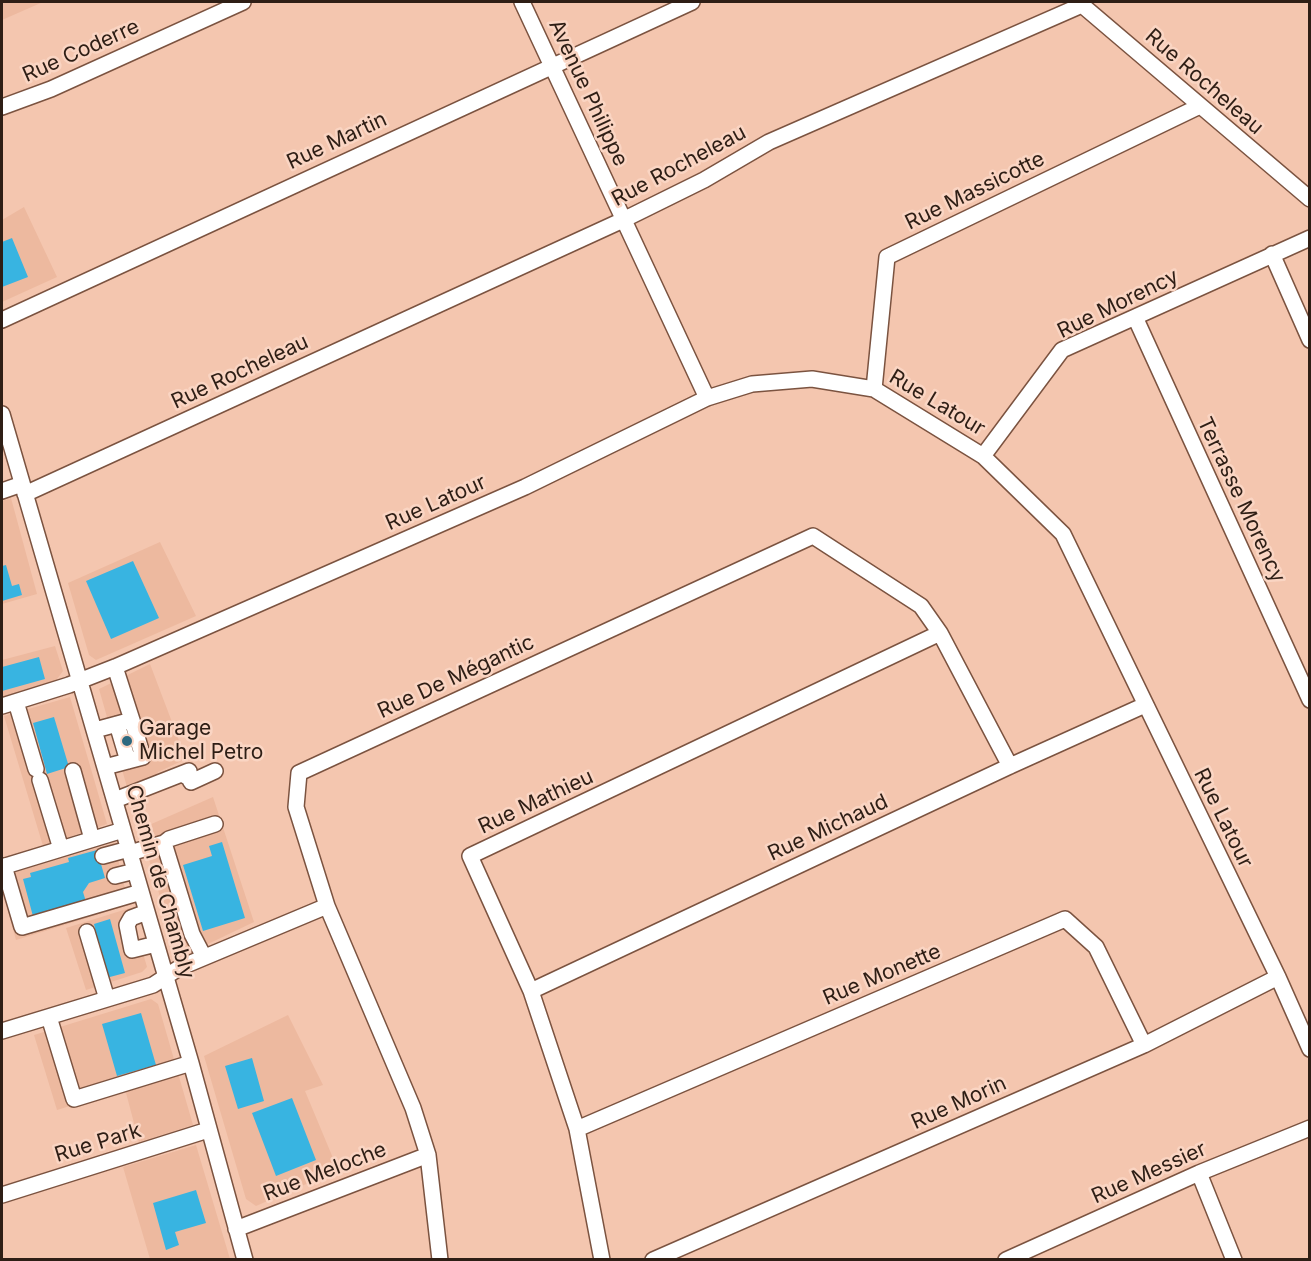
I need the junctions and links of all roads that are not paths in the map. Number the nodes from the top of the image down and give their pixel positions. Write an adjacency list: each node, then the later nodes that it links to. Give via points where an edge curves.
1 (243, 2): 6 (street, Rue Coderre, via 51,89)
2 (522, 2): 4 (street, Avenue Philippe)
3 (692, 2): 4 (street, Rue Martin)
4 (551, 64): 8 (street, Avenue Philippe); 12 (street, Rue Martin)
5 (1200, 106): 7 (street, Rue Rocheleau); 8 (street, Rue Rocheleau, via 1082,5 769,142); 14 (street, Rue Massicotte, via 887,257)
6 (2, 107)
7 (1310, 199)
8 (623, 220): 15 (street, Avenue Philippe); 18 (street, Rue Rocheleau)
9 (1310, 238): 10 (street, Rue Morency)
10 (1272, 254): 11 (street, Rue Morency); 13 (street)
11 (1135, 317): 17 (street, Rue Morency, via 1062,350); 23 (street, Terrasse Morency)
12 (2, 320)
13 (1310, 340)
14 (874, 389): 15 (street, Rue Latour, via 812,379 752,384); 17 (street, Rue Latour)
15 (707, 398): 21 (street, Rue Latour, via 525,487)
16 (2, 414): 18 (street, Chemin de Chambly)
17 (983, 456): 25 (street, Rue Latour, via 1063,534)
18 (23, 489): 19 (street, Rue Rocheleau); 22 (street, Chemin de Chambly)
19 (2, 491)
20 (940, 633): 30 (street, Rue De Mégantic); 46 (street, Rue De Mégantic, via 921,606 813,536 299,773 296,807); 53 (street, Rue Mathieu, via 470,856)
21 (115, 667): 22 (street, Rue Latour); 26 (street)
22 (80, 681): 24 (street, Rue Latour); 28 (street, Chemin de Chambly)
23 (1310, 700)
24 (9, 704): 39 (street, via 38,775)
25 (1145, 705): 30 (street, Rue Michaud); 52 (street, Rue Latour)
26 (132, 720): 27 (street); 29 (street, via 143,757)
27 (117, 724): 28 (street); 29 (street)
28 (95, 730): 31 (street, Chemin de Chambly)
29 (128, 761): 31 (street)
30 (1010, 766): 53 (street, Rue Michaud)
31 (105, 767): 34 (street, Chemin de Chambly)
32 (73, 771): 37 (street)
33 (215, 771): 34 (street, via 191,782 185,772)
34 (115, 800): 36 (street, Chemin de Chambly)
35 (215, 824): 38 (street)
36 (123, 830): 37 (street); 40 (street, Chemin de Chambly)
37 (92, 839): 39 (street)
38 (164, 843): 40 (street); 50 (street, via 192,934)
39 (61, 849): 42 (street)
40 (129, 851): 41 (street); 43 (street, Chemin de Chambly)
41 (103, 856)
42 (3, 867): 45 (street, via 22,927)
43 (135, 871): 44 (street); 45 (street, Chemin de Chambly)
44 (115, 876)
45 (141, 892): 47 (street, Chemin de Chambly)
46 (327, 906): 50 (street); 63 (street, Rue De Mégantic, via 413,1108)
47 (147, 912): 49 (street, Chemin de Chambly); 49 (street, via 131,918 127,925 132,950)
48 (87, 932): 54 (street)
49 (156, 944): 51 (street, Chemin de Chambly)
50 (204, 957): 51 (street)
51 (166, 977): 54 (street); 59 (street, Chemin de Chambly)
52 (1278, 977): 57 (street, Rue Morin); 58 (street, Rue Latour)
53 (531, 991): 62 (street, Rue Mathieu)
54 (107, 999): 55 (street)
55 (49, 1017): 56 (street); 59 (street, via 74,1099)
56 (2, 1031)
57 (1144, 1045): 62 (street, Rue Monette, via 1096,947 1065,919); 70 (street, Rue Morin)
58 (1310, 1049)
59 (191, 1064): 61 (street, Chemin de Chambly)
60 (1310, 1128): 64 (street, Rue Messier)
61 (207, 1130): 65 (street, Rue Park); 66 (street, Chemin de Chambly)
62 (577, 1130): 69 (street, Rue Mathieu)
63 (428, 1155): 66 (street, Rue Meloche); 68 (street, Rue De Mégantic)
64 (1199, 1173): 71 (street, Rue Messier); 72 (street)
65 (2, 1195)
66 (237, 1228): 67 (street, Chemin de Chambly)
67 (245, 1260)
68 (440, 1260)
69 (602, 1260)
70 (653, 1260)
71 (1006, 1260)
72 (1234, 1260)

